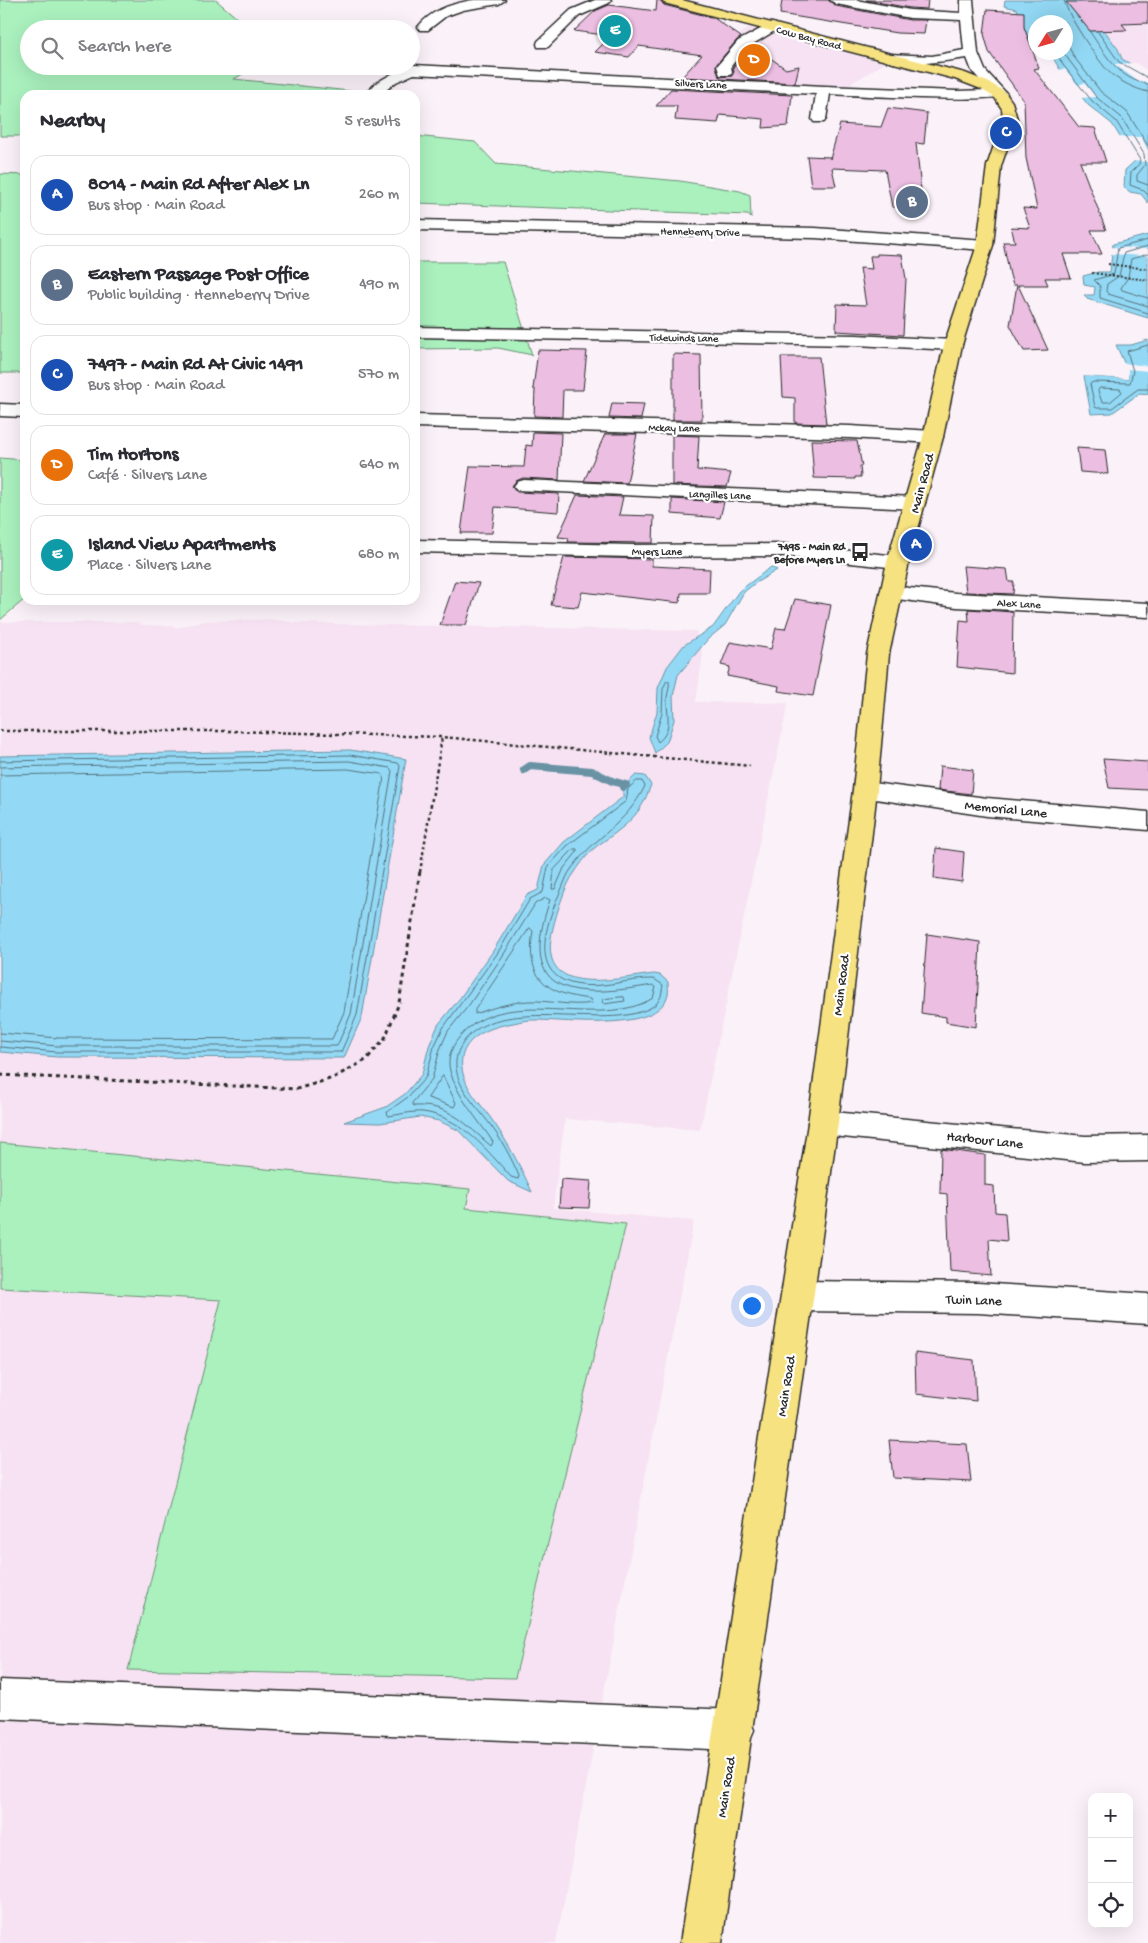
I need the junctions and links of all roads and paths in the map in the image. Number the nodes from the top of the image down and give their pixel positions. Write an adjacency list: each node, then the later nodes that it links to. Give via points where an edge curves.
1 (499, 0): 7 (street, via 448,9)
2 (605, 0): 9 (street, via 575,13)
3 (836, 0): 6 (street, via 910,14)
4 (967, 0): 6 (street)
5 (675, 1): 8 (main road, Cow Bay Road)
6 (967, 17): 10 (street)
7 (424, 26)
8 (772, 27): 11 (main road, Cow Bay Road); 13 (street, via 743,44 724,66)
9 (543, 44)
10 (971, 53): 11 (street, via 932,60); 14 (street); 18 (street, via 979,71)
11 (889, 58): 14 (main road, Cow Bay Road)
12 (420, 70): 17 (street, Silvers Lane)
13 (725, 72)
14 (950, 73): 18 (main road)
15 (397, 75): 16 (street, Silvers Lane)
16 (376, 90)
17 (824, 90): 18 (street, Silvers Lane, via 957,95); 19 (street)
18 (999, 93): 21 (main road, Main Road, via 1010,111 1010,119 994,166)
19 (820, 119)
20 (420, 225): 21 (street, Henneberry Drive, via 815,233)
21 (985, 245): 27 (main road, Main Road)
22 (1108, 264): 23 (path)
23 (1148, 269)
24 (1092, 273): 25 (path)
25 (1148, 280)
26 (420, 332): 27 (street, Tidewinds Lane)
27 (953, 345): 31 (main road, Main Road)
28 (0, 410): 29 (street)
29 (20, 411)
30 (420, 421): 31 (street, Mckay Lane, via 830,431)
31 (933, 437): 33 (main road, Main Road)
32 (524, 486): 33 (street, Langilles Lane)
33 (916, 503): 35 (main road, Main Road)
34 (420, 546): 35 (street, Myers Lane, via 631,551 784,550)
35 (898, 562): 36 (main road, Main Road)
36 (891, 592): 37 (street, Alex Lane, via 956,600); 41 (main road, Main Road, via 878,654)
37 (1148, 610)
38 (0, 731): 39 (path, via 232,730)
39 (442, 737): 40 (path); 43 (path, via 399,1003 383,1042 362,1064 330,1081 297,1089)
40 (750, 766)
41 (865, 790): 42 (street, Memorial Lane, via 987,807); 44 (main road, Main Road)
42 (1148, 820)
43 (0, 1075)
44 (823, 1123): 45 (street, Harbour Lane, via 1085,1149); 46 (main road, Main Road)
45 (1148, 1148)
46 (799, 1296): 47 (street, Twin Lane, via 978,1298); 49 (main road, Main Road)
47 (1148, 1309)
48 (0, 1699): 49 (street)
49 (734, 1730): 50 (main road, Main Road)
50 (701, 1943)

